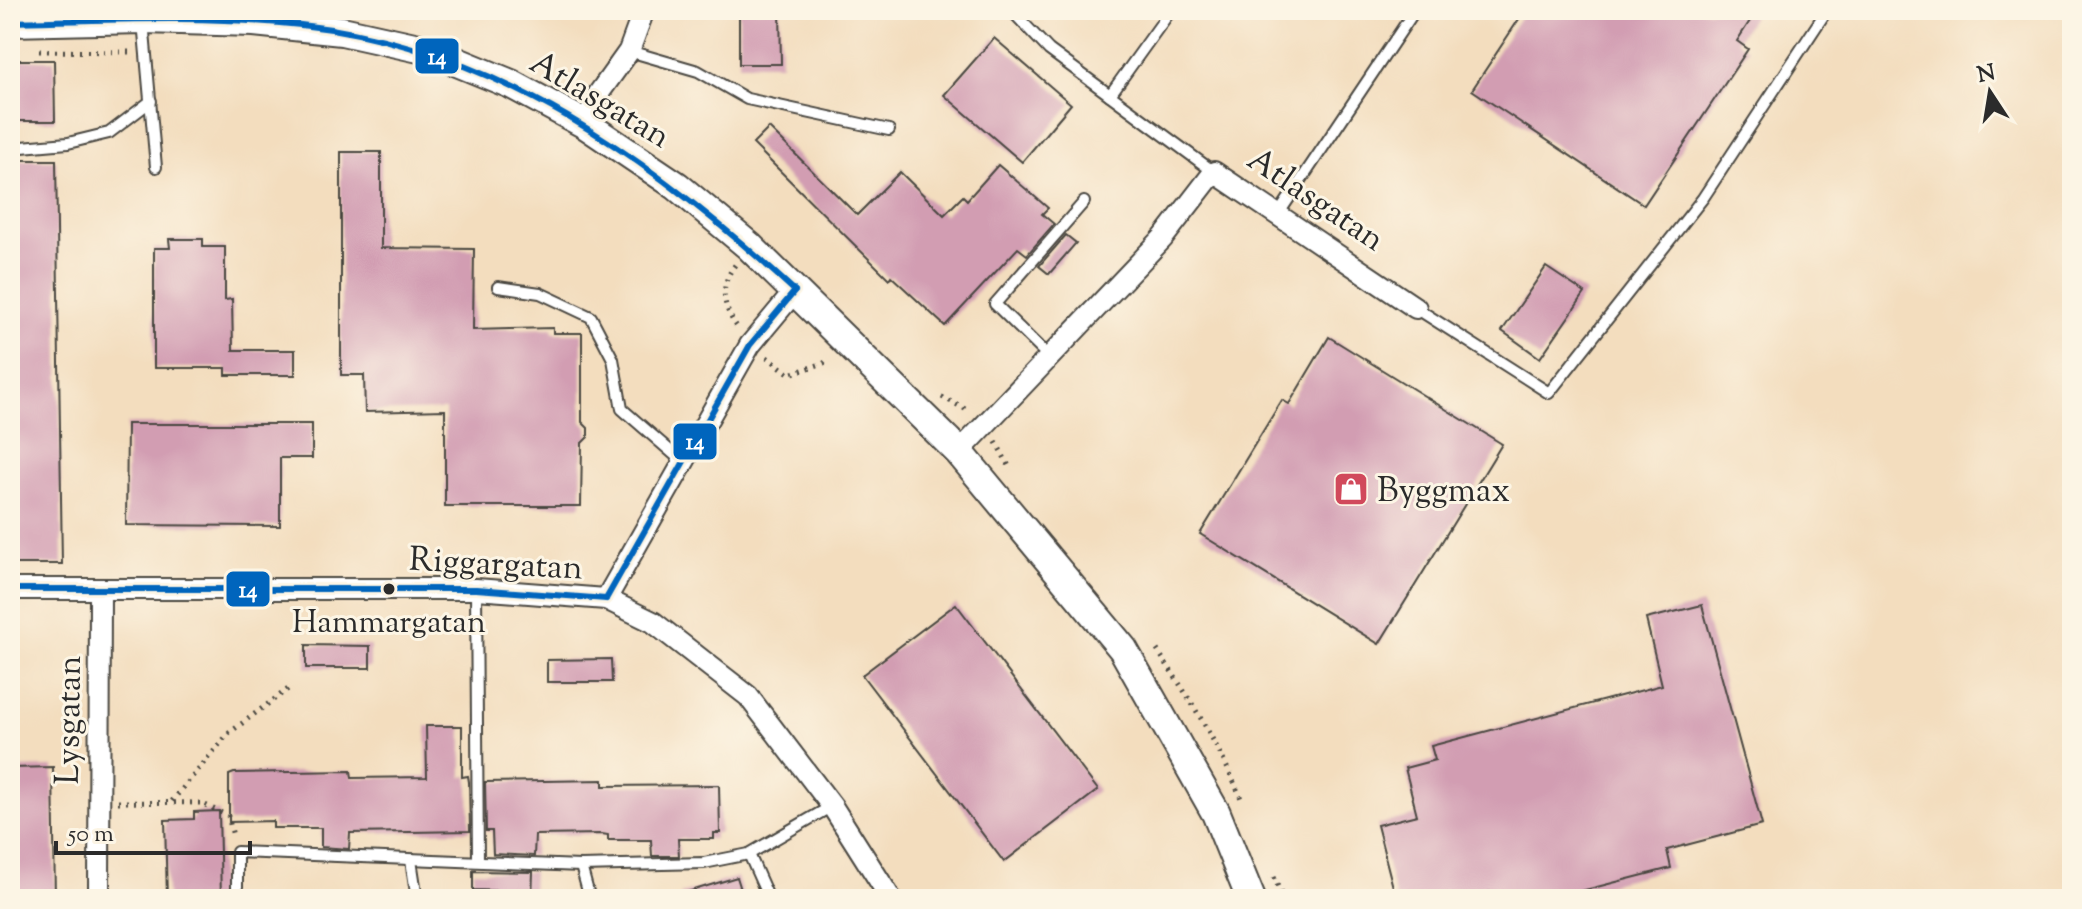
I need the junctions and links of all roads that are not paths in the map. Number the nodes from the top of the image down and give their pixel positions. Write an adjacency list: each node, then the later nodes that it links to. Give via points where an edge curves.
1 (644, 10): 9 (street)
2 (1011, 10): 10 (lane, via 1049,50)
3 (1171, 10): 10 (lane)
4 (1415, 10): 18 (lane)
5 (1827, 10): 21 (lane, via 1703,198 1549,393)
6 (101, 16): 7 (street, Atlasgatan); 8 (street, Atlasgatan)
7 (143, 19): 11 (lane); 12 (street, Atlasgatan, via 327,29 428,50 511,84)
8 (10, 22)
9 (629, 51): 12 (street, via 599,93); 13 (lane, via 698,71 747,99)
10 (1110, 95): 16 (lane)
11 (151, 101): 14 (lane, via 109,133); 15 (lane)
12 (585, 124): 20 (street, Atlasgatan, via 677,186)
13 (889, 130)
14 (10, 148)
15 (156, 167)
16 (1214, 172): 18 (street, Atlasgatan); 22 (street, Atlasgatan, via 1163,238)
17 (1084, 202): 22 (lane, via 995,304)
18 (1277, 216): 21 (street, Atlasgatan)
19 (498, 287): 24 (lane, via 540,293 591,317 613,359 622,409)
20 (795, 291): 23 (street, Atlasgatan); 24 (street, via 750,345)
21 (1416, 308)
22 (1048, 356): 23 (street, Atlasgatan)
23 (959, 452): 40 (street, Atlasgatan, via 1123,649 1216,813)
24 (683, 462): 28 (street)
25 (10, 589): 27 (street, Riggargatan)
26 (476, 589): 27 (street, Riggargatan); 28 (street, Riggargatan); 32 (lane)
27 (100, 590): 34 (street, Lysgatan)
28 (606, 599): 29 (street, Riggargatan, via 653,622 748,696)
29 (832, 806): 30 (lane); 39 (street, Riggargatan)
30 (749, 854): 33 (lane, via 704,863); 38 (lane)
31 (411, 860): 32 (lane); 35 (lane, via 237,852); 36 (lane)
32 (478, 861): 33 (lane)
33 (581, 866): 37 (lane)
34 (99, 899)
35 (237, 899)
36 (417, 899)
37 (590, 899)
38 (769, 899)
39 (891, 899)
40 (1251, 899)

